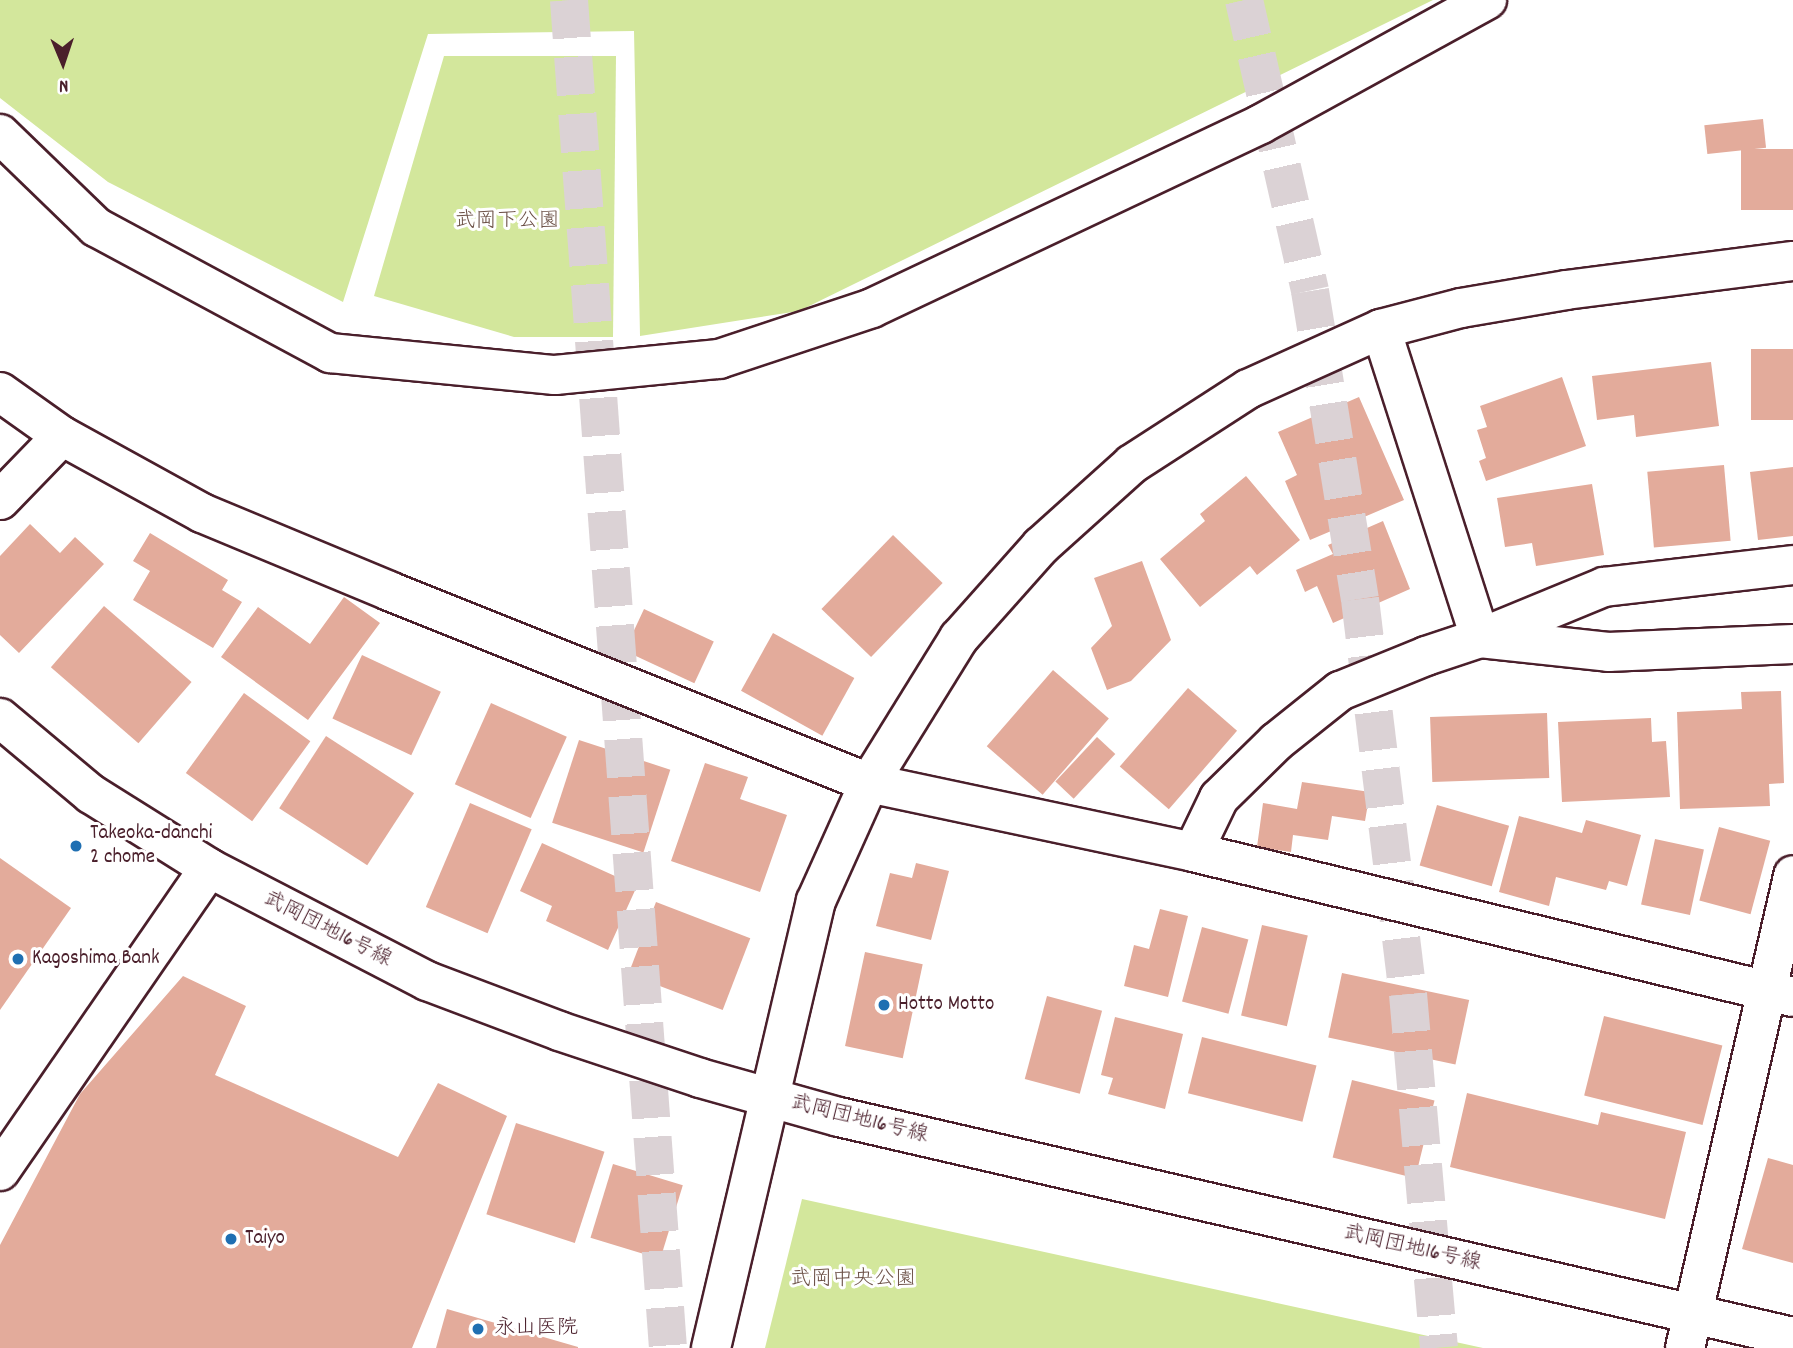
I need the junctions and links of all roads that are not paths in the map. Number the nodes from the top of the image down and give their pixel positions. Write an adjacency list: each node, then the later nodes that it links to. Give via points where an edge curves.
1 (1487, 0): 2 (street, via 1261,124 872,308 719,359 569,374 330,353 96,228)
2 (0, 134)
3 (1793, 261): 4 (street, via 1566,290 1461,308)
4 (1381, 329): 9 (street); 12 (street, via 1248,389 1132,464 1041,546 959,638)
5 (0, 392): 6 (street)
6 (62, 436): 7 (street); 12 (street, via 202,513)
7 (0, 500)
8 (1793, 565): 9 (street, via 1604,587)
9 (1480, 638): 10 (street, via 1608,652); 13 (street, via 1340,691 1276,742 1219,798)
10 (1793, 644)
11 (0, 718): 14 (street, 武岡団地16号線, via 90,794)
12 (869, 783): 13 (street); 17 (street, via 816,901)
13 (1193, 852): 16 (street)
14 (209, 868): 17 (street, 武岡団地16号線, via 427,981 572,1035); 18 (street)
15 (1793, 875): 16 (street)
16 (1779, 994): 19 (street)
17 (768, 1097): 19 (street, 武岡団地16号線); 21 (street)
18 (0, 1171)
19 (1689, 1331): 20 (street, 武岡団地16号線)
20 (1793, 1337)
21 (711, 1348)

